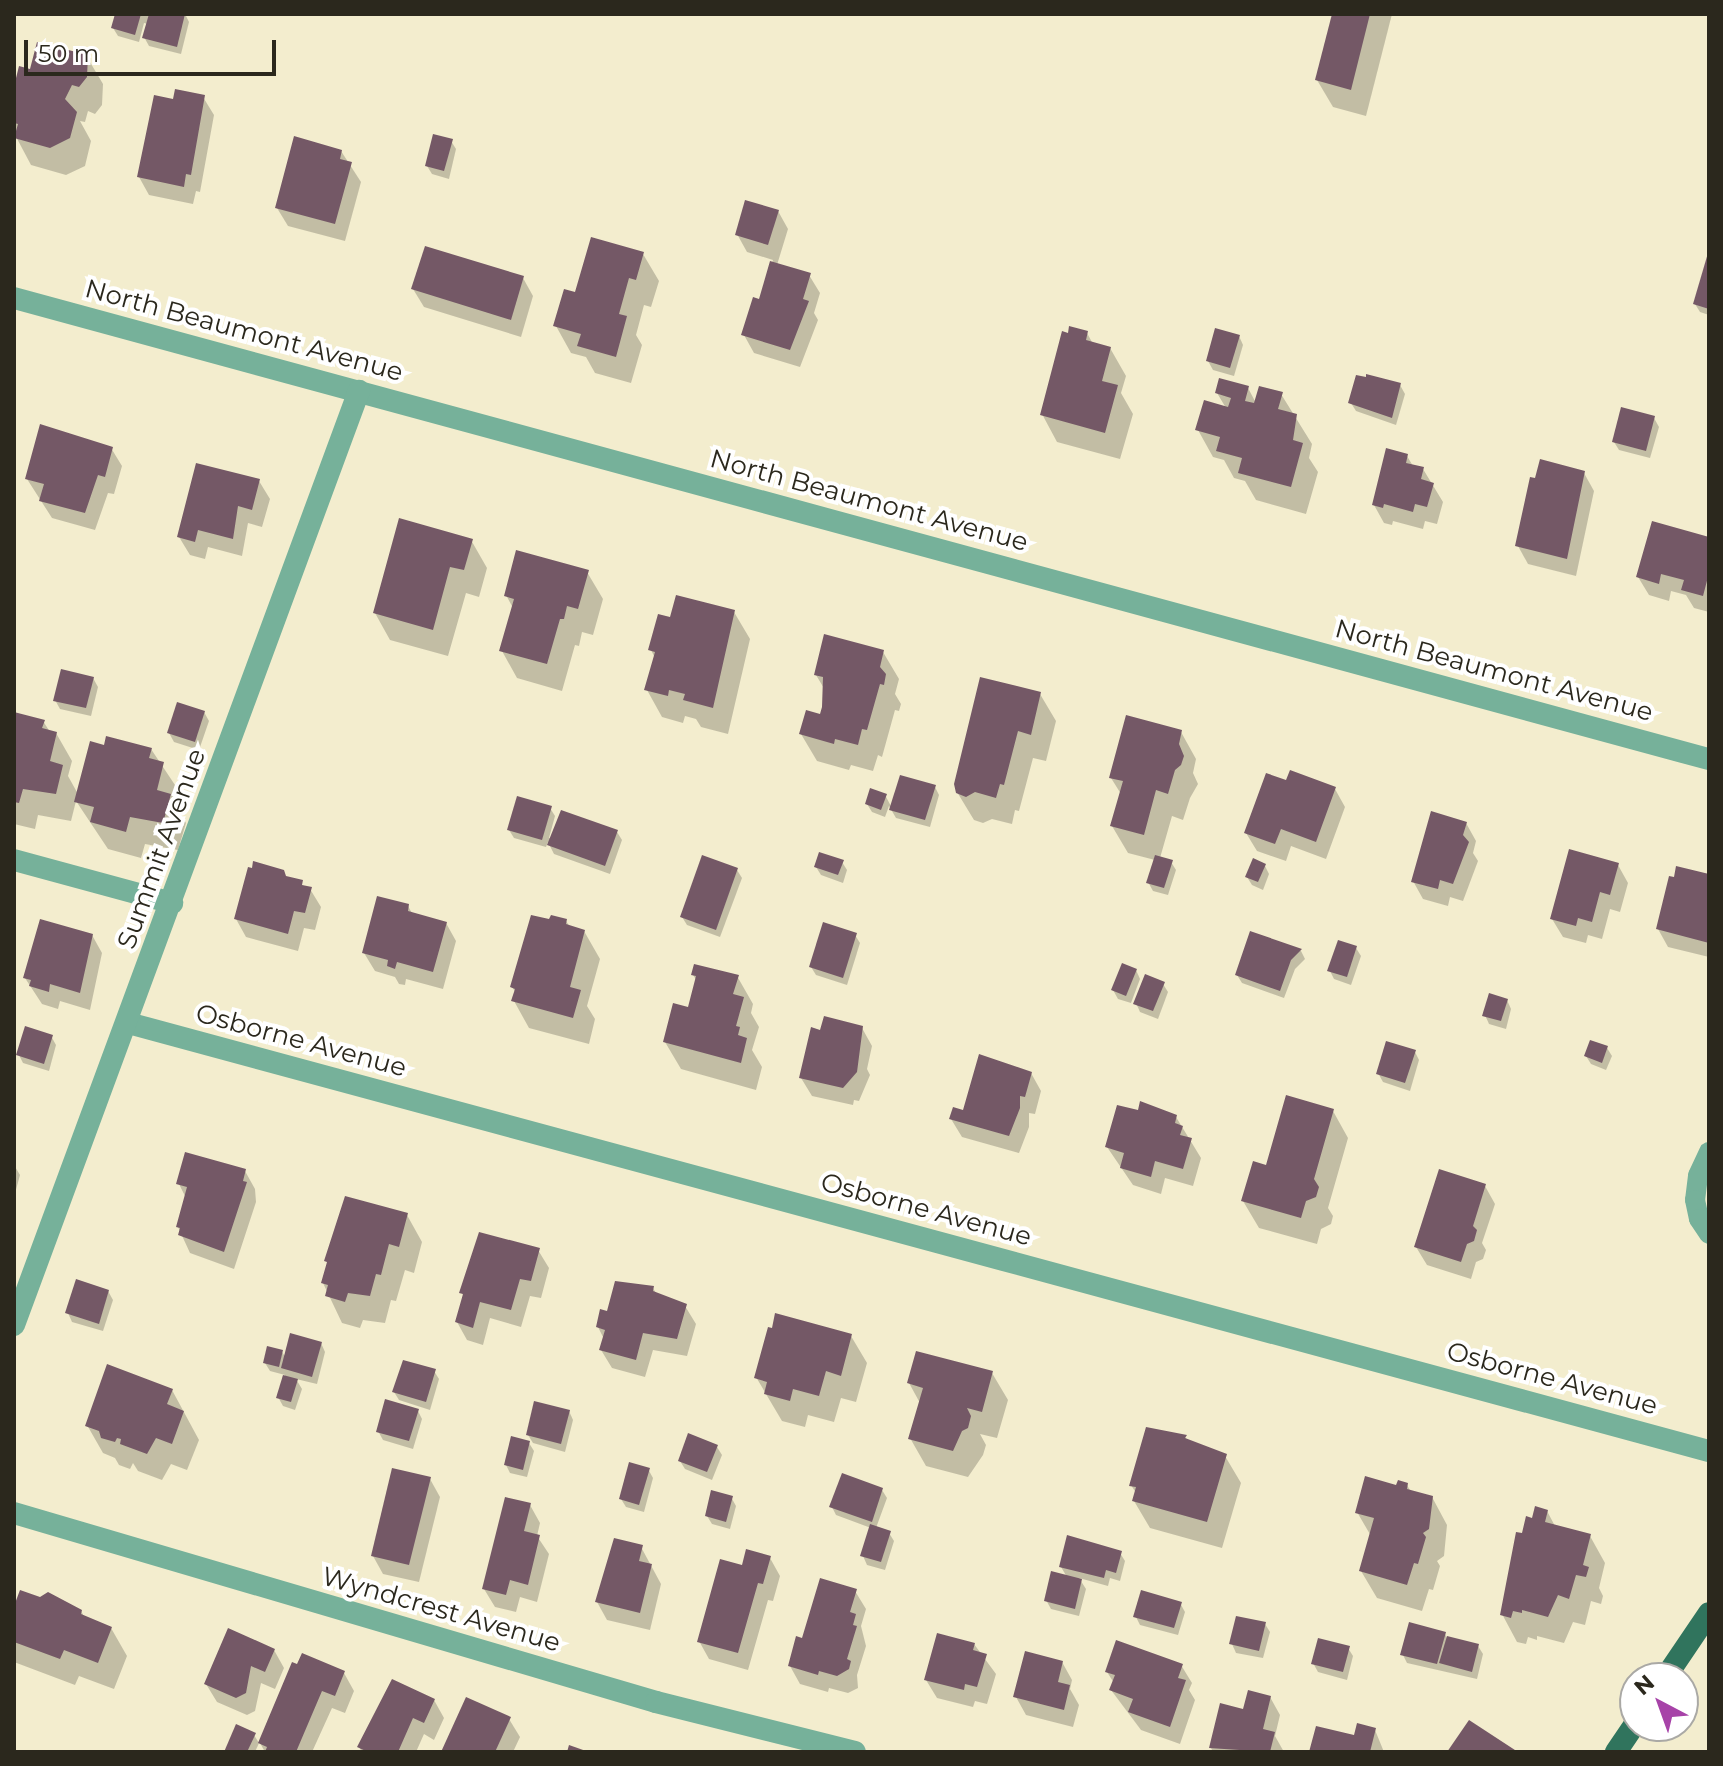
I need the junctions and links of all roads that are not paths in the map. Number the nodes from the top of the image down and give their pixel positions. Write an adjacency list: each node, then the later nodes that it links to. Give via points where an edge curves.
1 (14, 298): 2 (street, North Beaumont Avenue)
2 (359, 391): 3 (street, North Beaumont Avenue); 5 (street, Summit Avenue)
3 (1709, 759)
4 (14, 860): 5 (street)
5 (172, 903): 6 (street, Summit Avenue)
6 (128, 1023): 9 (street, Summit Avenue); 10 (street, Osborne Avenue)
7 (1709, 1152): 8 (lane, via 1695,1200)
8 (1709, 1234)
9 (14, 1325)
10 (1709, 1451)
11 (14, 1513): 14 (street, Wyndcrest Avenue, via 656,1702)
12 (1709, 1613): 13 (main road)
13 (1676, 1662)
14 (855, 1752)

